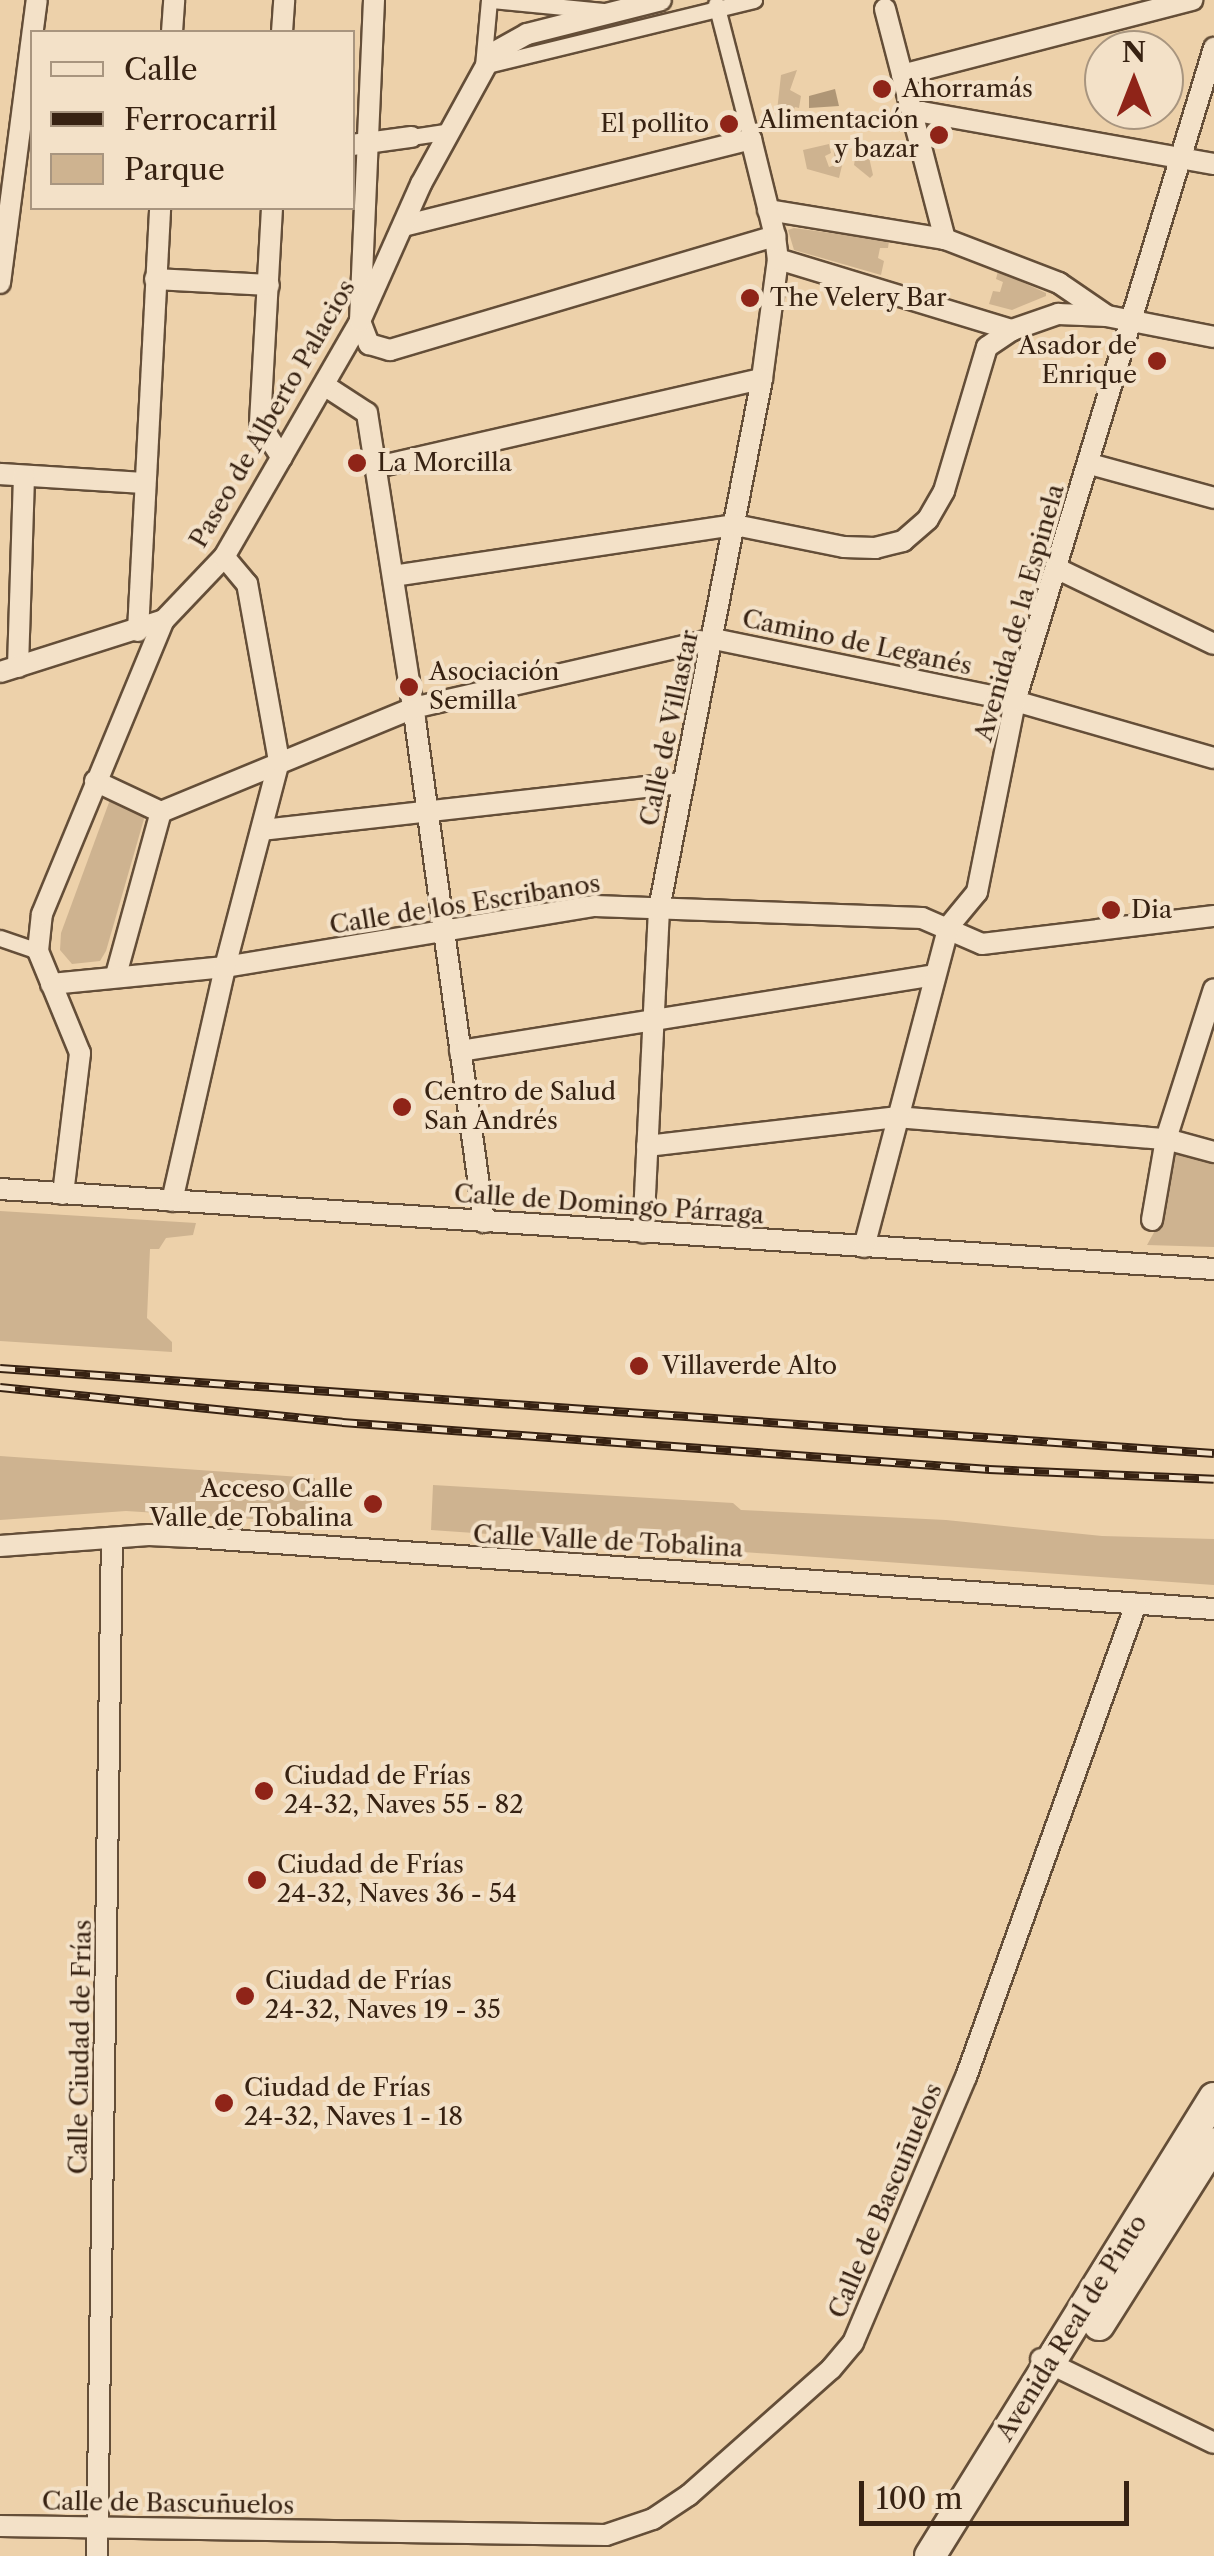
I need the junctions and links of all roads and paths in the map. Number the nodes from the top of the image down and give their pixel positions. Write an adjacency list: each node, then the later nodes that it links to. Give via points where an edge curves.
1 (36, 0): 12 (street)
2 (174, 0): 13 (street)
3 (284, 0): 14 (street)
4 (374, 0): 23 (street)
5 (490, 0): 11 (street); 17 (street)
6 (661, 0): 11 (street, Paseo de Alberto Palacios)
7 (754, 0): 9 (street)
8 (1192, 0): 18 (street)
9 (716, 5): 17 (street); 22 (street)
10 (883, 5): 18 (street)
11 (614, 12): 17 (street, Paseo de Alberto Palacios, via 511,40)
12 (31, 30)
13 (172, 30)
14 (282, 30)
15 (30, 38): 27 (street)
16 (1214, 48): 24 (street, Avenida de la Espinela)
17 (484, 66): 20 (street, Paseo de Alberto Palacios)
18 (902, 74): 19 (street)
19 (912, 114): 24 (street); 33 (street)
20 (451, 131): 21 (street); 31 (street, Paseo de Alberto Palacios)
21 (411, 137): 23 (street)
22 (751, 140): 30 (street, Calle de Villastar); 31 (street)
23 (360, 144): 40 (street)
24 (1180, 158): 25 (street); 39 (street, Avenida de la Espinela)
25 (1214, 164)
26 (30, 195): 27 (street)
27 (5, 198): 36 (street)
28 (160, 210): 35 (street)
29 (272, 210): 37 (street)
30 (768, 210): 32 (street, Calle de Villastar); 33 (street)
31 (403, 226): 40 (street, Paseo de Alberto Palacios)
32 (776, 236): 34 (street, Calle de Villastar); 40 (street, via 390,350 369,344)
33 (945, 239): 38 (street, via 1059,283)
34 (778, 258): 41 (street); 43 (street, Calle de Villastar)
35 (155, 280): 37 (street); 50 (street)
36 (0, 283)
37 (270, 285): 45 (street, via 260,424)
38 (1108, 316): 39 (street); 41 (street, via 1058,314)
39 (1130, 320): 42 (street); 46 (street, Avenida de la Espinela)
40 (360, 321): 44 (street, Paseo de Alberto Palacios)
41 (1012, 330): 52 (street, via 986,348 944,491 928,519 903,541 844,547)
42 (1214, 337)
43 (762, 379): 47 (street); 52 (street, Calle de Villastar)
44 (324, 386): 45 (street, Paseo de Alberto Palacios); 47 (street, via 367,413)
45 (282, 458): 53 (street, Paseo de Alberto Palacios)
46 (1090, 464): 51 (street); 54 (street, Avenida de la Espinela)
47 (376, 467): 55 (street)
48 (0, 474): 49 (street)
49 (24, 476): 50 (street); 60 (street)
50 (142, 483): 57 (street)
51 (1214, 498)
52 (735, 526): 55 (street); 58 (street, Calle de Villastar)
53 (224, 557): 56 (street, Paseo de Alberto Palacios); 64 (street, via 247,584)
54 (1056, 568): 59 (street); 61 (street, Avenida de la Espinela)
55 (393, 576): 62 (street)
56 (164, 620): 57 (street, Paseo de Alberto Palacios); 65 (street)
57 (138, 630): 60 (street, Paseo de Alberto Palacios)
58 (714, 639): 61 (street, Camino de Leganés); 62 (street, Camino de Leganés); 66 (street, Calle de Villastar)
59 (1214, 644)
60 (9, 669)
61 (1016, 702): 63 (street, Camino de Leganés); 72 (street, Avenida de la Espinela, via 977,892)
62 (414, 708): 64 (street, Camino de Leganés); 67 (street)
63 (1214, 758)
64 (279, 761): 68 (street, Camino de Leganés); 69 (street)
65 (95, 781): 68 (street); 75 (street, via 42,914)
66 (683, 782): 67 (street); 70 (street, Calle de Villastar)
67 (426, 809): 69 (street); 73 (street)
68 (161, 812): 77 (street)
69 (262, 830): 76 (street)
70 (659, 909): 72 (street, Calle de los Escribanos, via 922,918); 73 (street, Calle de los Escribanos, via 596,906); 81 (street, Calle de Villastar)
71 (1214, 916): 72 (street, Calle de los Escribanos, via 982,944)
72 (950, 926): 78 (street, Avenida de la Espinela)
73 (445, 933): 76 (street, Calle de los Escribanos); 82 (street)
74 (0, 938): 75 (street)
75 (38, 951): 79 (street)
76 (225, 967): 77 (street, Calle de los Escribanos, via 136,979); 89 (street)
77 (116, 975): 79 (street, Calle de los Escribanos)
78 (934, 975): 81 (street); 83 (street, Avenida de la Espinela)
79 (51, 984): 88 (street, via 80,1053)
80 (1214, 989): 84 (street)
81 (653, 1020): 82 (street); 85 (street, Calle de Villastar)
82 (460, 1051): 91 (street)
83 (896, 1117): 84 (street); 85 (street); 93 (street, Avenida de la Espinela)
84 (1166, 1139): 86 (street); 90 (street)
85 (646, 1146): 92 (street, Calle de Villastar)
86 (1214, 1152)
87 (0, 1189): 88 (street, Calle de Domingo Párraga)
88 (63, 1194): 89 (street, Calle de Domingo Párraga)
89 (172, 1201): 91 (street, Calle de Domingo Párraga)
90 (1152, 1220)
91 (484, 1222): 92 (street, Calle de Domingo Párraga)
92 (643, 1233): 93 (street, Calle de Domingo Párraga)
93 (864, 1247): 94 (street, Calle de Domingo Párraga)
94 (1214, 1269)
95 (112, 1538): 96 (street, Calle Valle de Tobalina); 97 (street, Calle Valle de Tobalina, via 191,1537); 104 (street, Calle Ciudad de Frías)
96 (0, 1546)
97 (1136, 1604): 98 (street, Calle Valle de Tobalina); 104 (street, Calle de Bascuñuelos, via 966,2078 853,2343 702,2484 654,2519 606,2535)
98 (1214, 1609)
99 (1214, 2098): 101 (main road, Avenida Real de Pinto)
100 (1214, 2143): 101 (main road, Avenida Real de Pinto)
101 (1052, 2364): 102 (street); 106 (main road, Avenida Real de Pinto); 107 (main road, Avenida Real de Pinto)
102 (1214, 2443)
103 (0, 2526): 104 (street, Calle de Bascuñuelos)
104 (97, 2528): 105 (street, Calle Ciudad de Frías)
105 (97, 2556)
106 (930, 2556)
107 (954, 2556)

